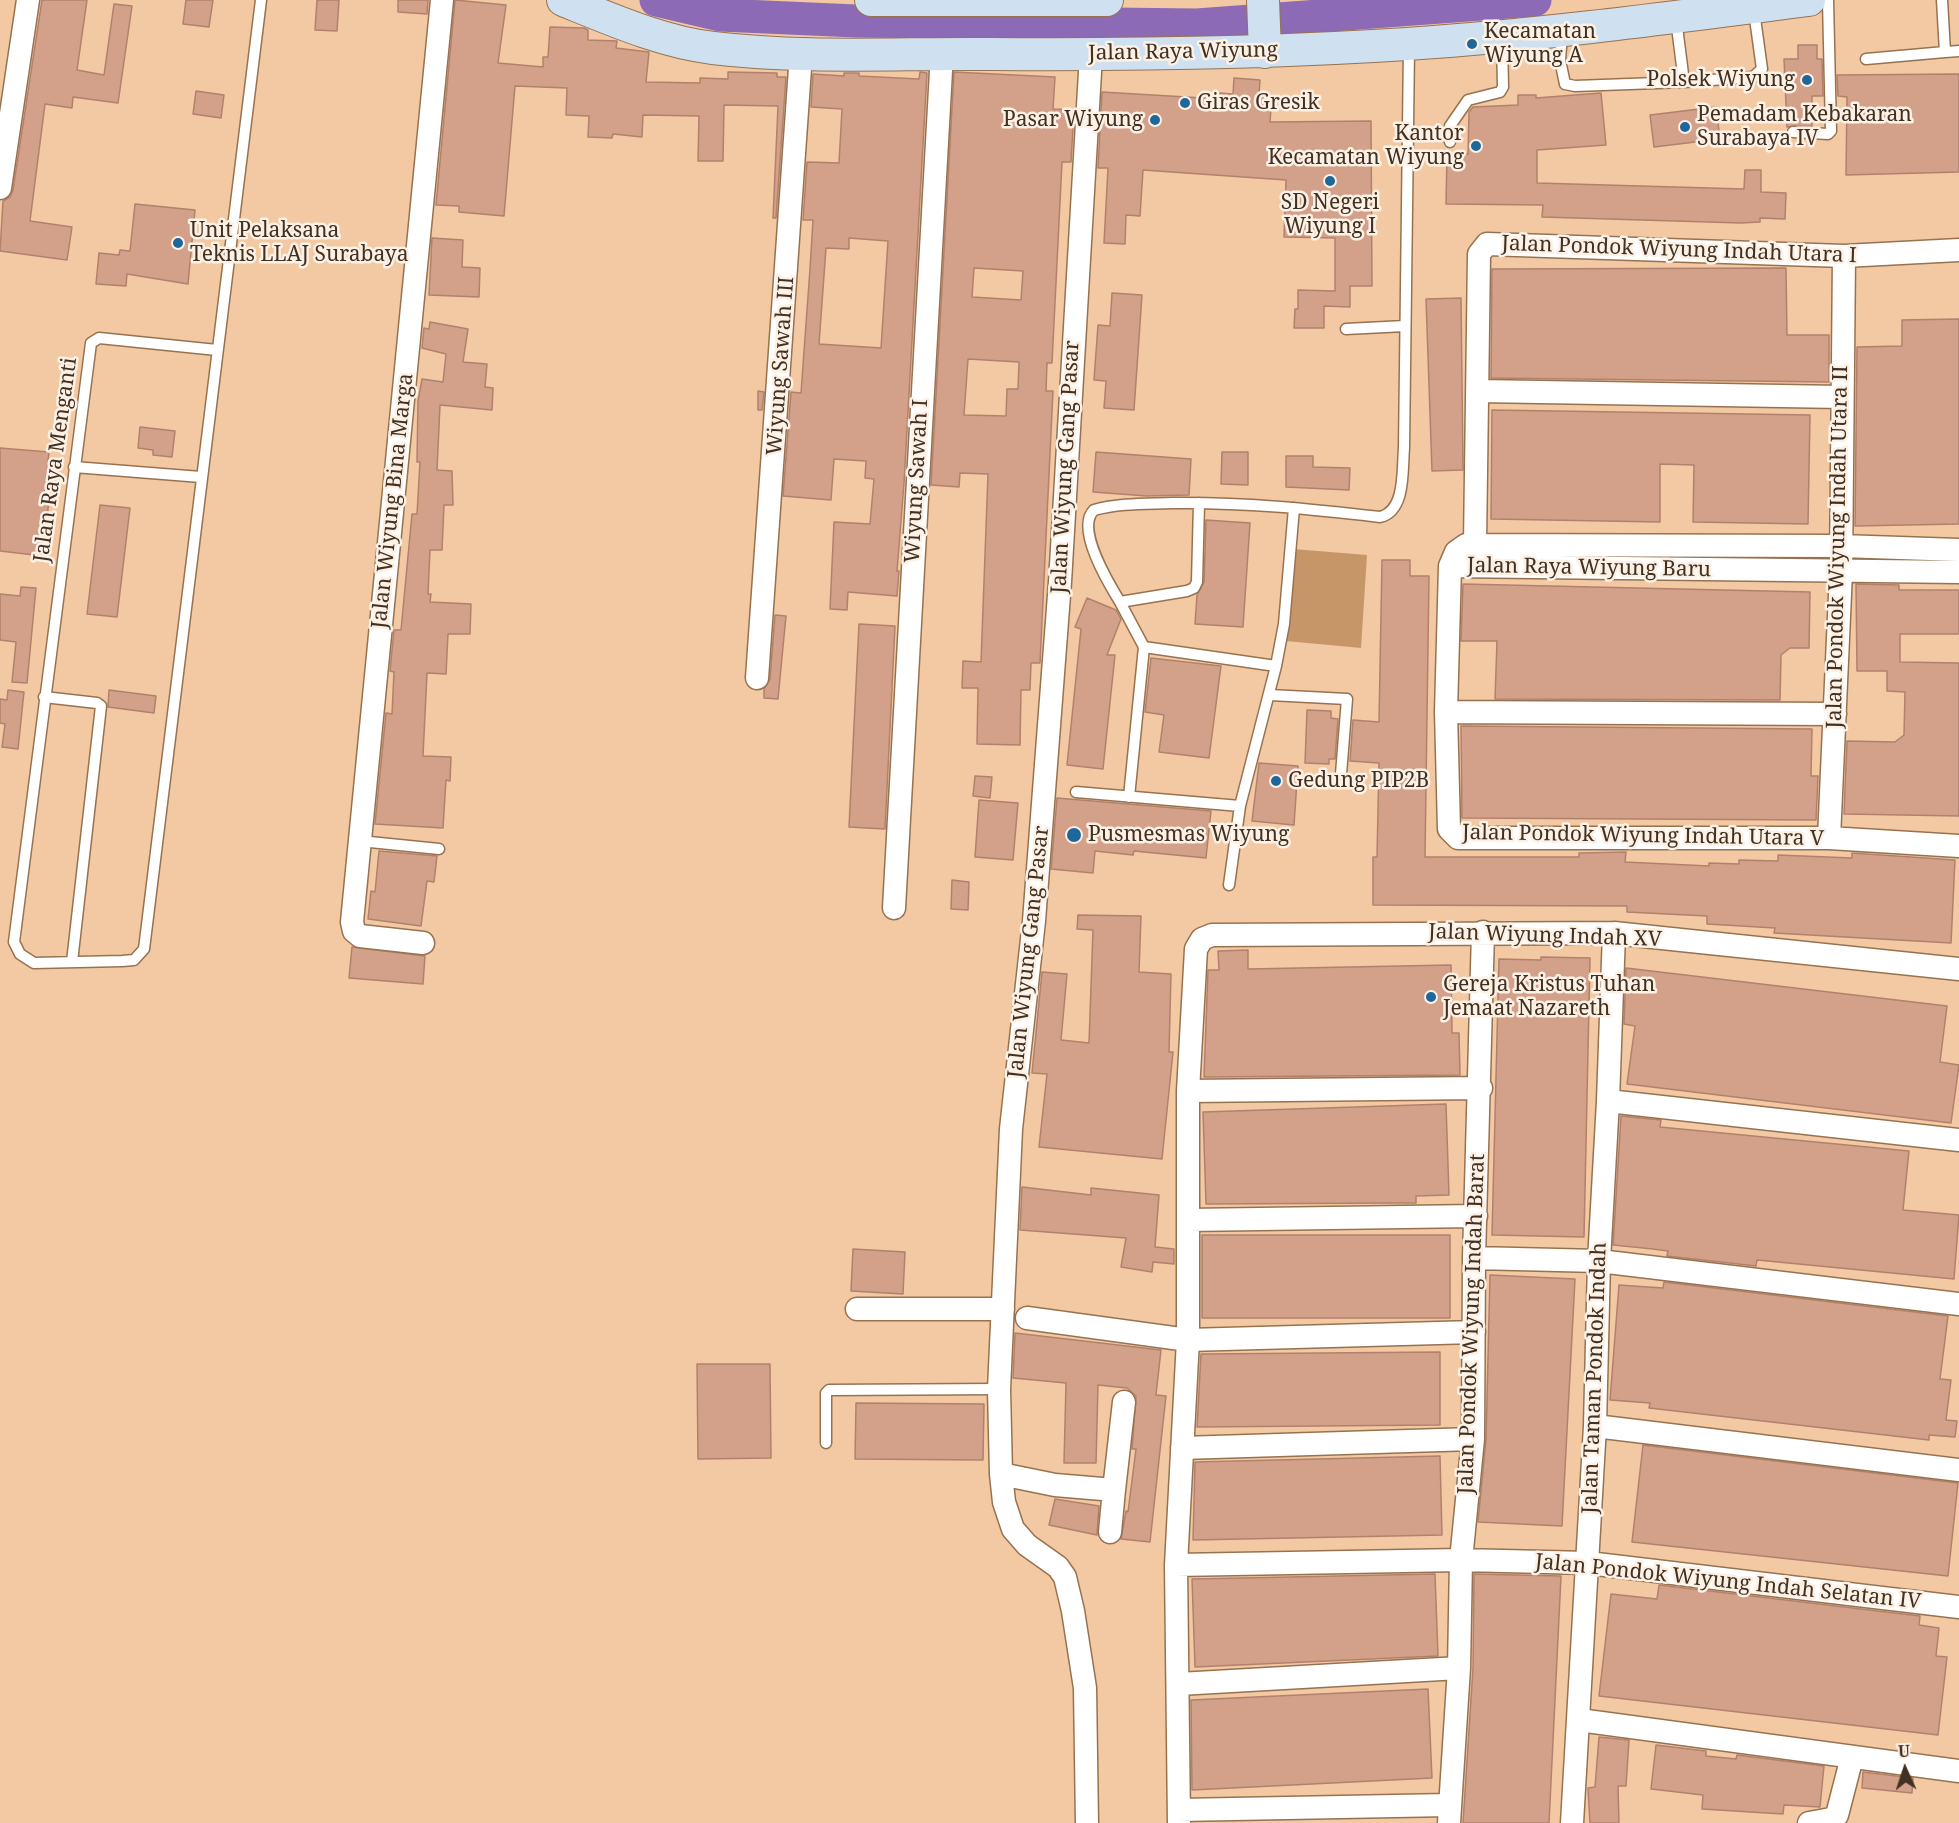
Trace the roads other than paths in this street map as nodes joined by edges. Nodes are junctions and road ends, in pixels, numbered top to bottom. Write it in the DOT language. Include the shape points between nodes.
graph roads {
  1 [pos="28,0"];
  2 [pos="261,0"];
  3 [pos="442,0"];
  4 [pos="563,0"];
  5 [pos="871,0"];
  6 [pos="893,0"];
  7 [pos="1107,0"];
  8 [pos="1809,0"];
  9 [pos="1828,0"];
  10 [pos="1942,0"];
  11 [pos="1021,1"];
  12 [pos="1753,7"];
  13 [pos="1675,8"];
  14 [pos="1264,27"];
  15 [pos="1562,31"];
  16 [pos="1502,35"];
  17 [pos="1409,44"];
  18 [pos="1959,51"];
  19 [pos="1945,52"];
  20 [pos="942,53"];
  21 [pos="801,54"];
  22 [pos="1091,55"];
  23 [pos="1866,59"];
  24 [pos="1683,82"];
  25 [pos="1793,132"];
  26 [pos="1450,142"];
  27 [pos="0,188"];
  28 [pos="1959,250"];
  29 [pos="1844,256"];
  30 [pos="1405,326"];
  31 [pos="1346,329"];
  32 [pos="217,350"];
  33 [pos="1479,391"];
  34 [pos="1842,397"];
  35 [pos="74,467"];
  36 [pos="201,477"];
  37 [pos="1199,503"];
  38 [pos="1294,508"];
  39 [pos="1062,522"];
  40 [pos="1087,525"];
  41 [pos="1475,544"];
  42 [pos="1841,546"];
  43 [pos="1959,550"];
  44 [pos="1450,566"];
  45 [pos="1841,572"];
  46 [pos="1959,572"];
  47 [pos="1120,602"];
  48 [pos="1144,647"];
  49 [pos="1275,666"];
  50 [pos="757,678"];
  51 [pos="1270,695"];
  52 [pos="44,697"];
  53 [pos="1446,712"];
  54 [pos="1835,714"];
  55 [pos="1341,774"];
  56 [pos="1076,792"];
  57 [pos="1129,797"];
  58 [pos="1240,806"];
  59 [pos="1828,838"];
  60 [pos="360,841"];
  61 [pos="1959,846"];
  62 [pos="439,849"];
  63 [pos="1229,885"];
  64 [pos="894,908"];
  65 [pos="1483,932"];
  66 [pos="1614,933"];
  67 [pos="423,943"];
  68 [pos="72,962"];
  69 [pos="1959,969"];
  70 [pos="1480,1088"];
  71 [pos="1188,1091"];
  72 [pos="1608,1101"];
  73 [pos="1959,1140"];
  74 [pos="1476,1216"];
  75 [pos="1188,1220"];
  76 [pos="1474,1258"];
  77 [pos="1599,1261"];
  78 [pos="1959,1304"];
  79 [pos="857,1309"];
  80 [pos="1003,1309"];
  81 [pos="1027,1318"];
  82 [pos="1474,1332"];
  83 [pos="1188,1340"];
  84 [pos="999,1389"];
  85 [pos="1124,1402"];
  86 [pos="1595,1426"];
  87 [pos="1473,1439"];
  88 [pos="826,1443"];
  89 [pos="1182,1448"];
  90 [pos="1959,1470"];
  91 [pos="1001,1474"];
  92 [pos="1114,1490"];
  93 [pos="1110,1532"];
  94 [pos="1461,1560"];
  95 [pos="1588,1563"];
  96 [pos="1176,1565"];
  97 [pos="1959,1607"];
  98 [pos="1459,1668"];
  99 [pos="1179,1684"];
  100 [pos="1579,1720"];
  101 [pos="1852,1757"];
  102 [pos="1959,1771"];
  103 [pos="1449,1814"];
  104 [pos="1179,1816"];
  105 [pos="1087,1823"];
  106 [pos="1572,1823"];
  107 [pos="1809,1823"];
  1 -- 27 [label="street"];
  2 -- 32 [label="lane"];
  3 -- 60 [label="street, Jalan Wiyung Bina Marga"];
  4 -- 21 [label="main road, Jalan Raya Wiyung" via="676,41 712,48"];
  5 -- 6 [label="main road"];
  6 -- 11 [label="main road"];
  7 -- 11 [label="main road"];
  8 -- 12 [label="main road, Jalan Raya Wiyung"];
  9 -- 25 [label="lane" via="1832,130 1828,134"];
  10 -- 19 [label="lane"];
  12 -- 13 [label="main road, Jalan Raya Wiyung"];
  12 -- 24 [label="lane" via="1762,69 1759,74"];
  13 -- 15 [label="main road, Jalan Raya Wiyung"];
  13 -- 24 [label="lane"];
  14 -- 17 [label="main road, Jalan Raya Wiyung"];
  14 -- 22 [label="main road, Jalan Raya Wiyung"];
  15 -- 16 [label="main road, Jalan Raya Wiyung"];
  15 -- 24 [label="lane" via="1560,60 1565,84"];
  16 -- 17 [label="main road, Jalan Raya Wiyung"];
  16 -- 26 [label="lane" via="1503,87 1500,92 1468,100 1450,126"];
  17 -- 30 [label="lane"];
  18 -- 19 [label="lane"];
  19 -- 23 [label="lane"];
  20 -- 21 [label="main road, Jalan Raya Wiyung"];
  20 -- 22 [label="main road, Jalan Raya Wiyung"];
  20 -- 64 [label="street, Wiyung Sawah I"];
  21 -- 50 [label="street, Wiyung Sawah III"];
  22 -- 39 [label="street, Jalan Wiyung Gang Pasar"];
  28 -- 29 [label="street, Jalan Pondok Wiyung Indah Utara I"];
  29 -- 33 [label="street, Jalan Pondok Wiyung Indah Utara I" via="1487,244 1479,254"];
  29 -- 34 [label="street, Jalan Pondok Wiyung Indah Utara II"];
  30 -- 31 [label="lane"];
  30 -- 38 [label="lane" via="1404,448 1398,503 1392,512 1380,517"];
  32 -- 35 [label="lane, Jalan Raya Menganti" via="93,340"];
  32 -- 36 [label="lane"];
  33 -- 34 [label="street"];
  33 -- 41 [label="street, Jalan Pondok Wiyung Indah Utara I"];
  34 -- 42 [label="street, Jalan Pondok Wiyung Indah Utara II"];
  35 -- 36 [label="lane"];
  35 -- 52 [label="lane, Jalan Raya Menganti"];
  36 -- 68 [label="lane, Jalan Raya Menganti" via="144,949 134,960"];
  37 -- 38 [label="lane"];
  37 -- 40 [label="lane" via="1112,505 1094,510"];
  37 -- 47 [label="lane" via="1194,588"];
  38 -- 49 [label="lane" via="1286,612"];
  39 -- 40 [label="lane"];
  39 -- 80 [label="street, Jalan Wiyung Gang Pasar" via="1035,910 1011,1129"];
  40 -- 47 [label="lane" via="1103,574"];
  41 -- 42 [label="street, Jalan Raya Wiyung Baru"];
  41 -- 44 [label="street, Jalan Raya Wiyung Baru" via="1461,549"];
  42 -- 43 [label="street, Jalan Raya Wiyung Baru"];
  42 -- 45 [label="street, Jalan Pondok Wiyung Indah Utara II"];
  44 -- 45 [label="street, Jalan Raya Wiyung Baru"];
  44 -- 53 [label="street, Jalan Pondok Wiyung Indah Utara V"];
  45 -- 46 [label="street, Jalan Raya Wiyung Baru"];
  45 -- 54 [label="street, Jalan Pondok Wiyung Indah Utara II"];
  47 -- 48 [label="lane"];
  48 -- 49 [label="lane"];
  48 -- 57 [label="lane"];
  49 -- 51 [label="lane"];
  51 -- 55 [label="lane" via="1347,699"];
  51 -- 58 [label="lane"];
  52 -- 68 [label="lane, Jalan Raya Menganti" via="14,942 20,954 34,963"];
  52 -- 68 [label="lane" via="101,706"];
  53 -- 54 [label="street"];
  53 -- 59 [label="street, Jalan Pondok Wiyung Indah Utara V" via="1449,829 1455,837"];
  54 -- 59 [label="street, Jalan Pondok Wiyung Indah Utara II"];
  56 -- 57 [label="lane"];
  57 -- 58 [label="lane"];
  58 -- 63 [label="lane"];
  59 -- 61 [label="street, Jalan Pondok Wiyung Indah Utara V"];
  60 -- 62 [label="lane"];
  60 -- 67 [label="street, Jalan Wiyung Bina Marga" via="354,931 360,936"];
  65 -- 66 [label="street, Jalan Wiyung Indah XV"];
  65 -- 70 [label="street, Jalan Pondok Wiyung Indah Barat"];
  65 -- 71 [label="street, Jalan Wiyung Indah XV" via="1212,934 1202,939 1196,949"];
  66 -- 69 [label="street, Jalan Wiyung Indah XV"];
  66 -- 72 [label="street, Jalan Taman Pondok Indah"];
  70 -- 71 [label="street"];
  70 -- 74 [label="street, Jalan Pondok Wiyung Indah Barat"];
  71 -- 75 [label="street"];
  72 -- 73 [label="street"];
  72 -- 77 [label="street, Jalan Taman Pondok Indah"];
  74 -- 75 [label="street"];
  74 -- 76 [label="street, Jalan Pondok Wiyung Indah Barat"];
  75 -- 83 [label="street"];
  76 -- 77 [label="street"];
  76 -- 82 [label="street, Jalan Pondok Wiyung Indah Barat"];
  77 -- 78 [label="street"];
  77 -- 86 [label="street, Jalan Taman Pondok Indah"];
  79 -- 80 [label="street"];
  80 -- 84 [label="street, Jalan Wiyung Gang Pasar"];
  81 -- 83 [label="street"];
  82 -- 83 [label="street"];
  82 -- 87 [label="street, Jalan Pondok Wiyung Indah Barat"];
  83 -- 89 [label="street"];
  84 -- 88 [label="lane" via="829,1390"];
  84 -- 91 [label="street, Jalan Wiyung Gang Pasar"];
  85 -- 92 [label="street"];
  86 -- 90 [label="street"];
  86 -- 95 [label="street, Jalan Taman Pondok Indah"];
  87 -- 89 [label="street"];
  87 -- 94 [label="street, Jalan Pondok Wiyung Indah Barat"];
  89 -- 96 [label="street"];
  91 -- 92 [label="street" via="1055,1485"];
  91 -- 105 [label="street, Jalan Wiyung Gang Pasar" via="1004,1502 1013,1529 1027,1545 1058,1567 1071,1600 1085,1688"];
  92 -- 93 [label="street"];
  94 -- 95 [label="street, Jalan Pondok Wiyung Indah Selatan IV"];
  94 -- 96 [label="street, Jalan Pondok Wiyung Indah Selatan IV"];
  94 -- 98 [label="street, Jalan Pondok Wiyung Indah Barat"];
  95 -- 97 [label="street, Jalan Pondok Wiyung Indah Selatan IV"];
  95 -- 100 [label="street, Jalan Taman Pondok Indah"];
  96 -- 99 [label="street"];
  98 -- 99 [label="street"];
  98 -- 103 [label="street, Jalan Pondok Wiyung Indah Barat"];
  99 -- 104 [label="street"];
  100 -- 101 [label="street"];
  100 -- 106 [label="street, Jalan Taman Pondok Indah"];
  101 -- 102 [label="street"];
  101 -- 107 [label="street" via="1837,1815 1831,1820"];
  103 -- 104 [label="street"];
}
